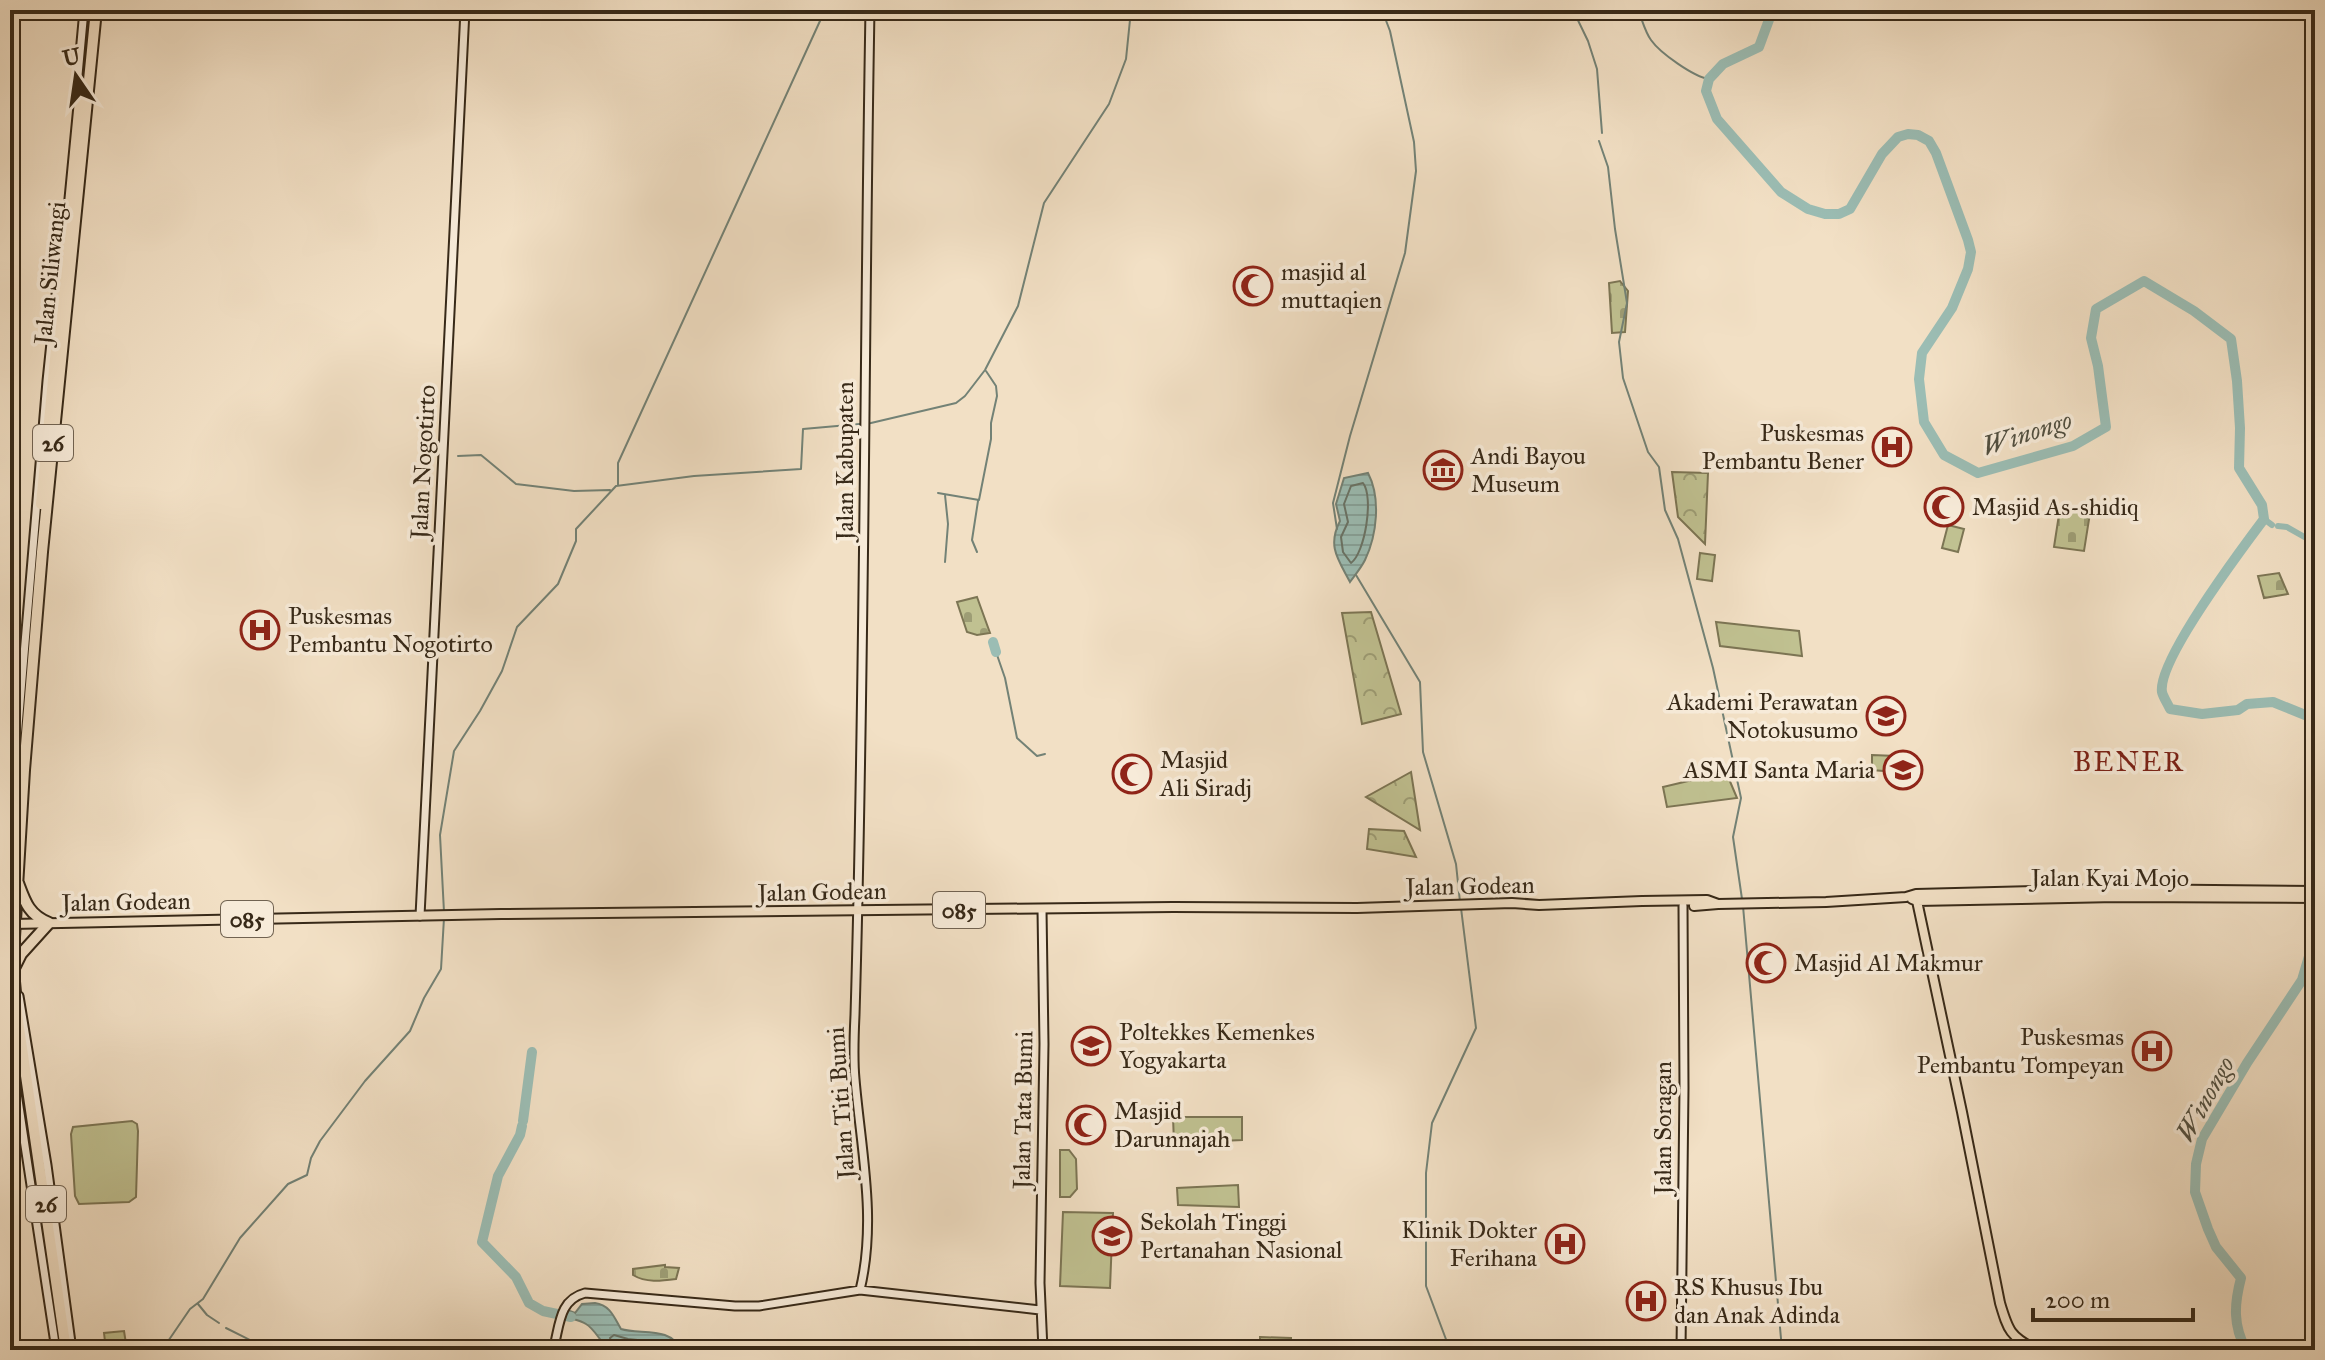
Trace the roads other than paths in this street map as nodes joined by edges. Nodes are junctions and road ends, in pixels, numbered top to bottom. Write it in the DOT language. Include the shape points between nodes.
graph roads {
  1 [pos="465,10"];
  2 [pos="870,10"];
  3 [pos="94,12"];
  4 [pos="46,478"];
  5 [pos="10,820"];
  6 [pos="14,853"];
  7 [pos="16,877"];
  8 [pos="2315,891"];
  9 [pos="2299,895"];
  10 [pos="1912,897"];
  11 [pos="1890,898"];
  12 [pos="2315,898"];
  13 [pos="1938,900"];
  14 [pos="1634,903"];
  15 [pos="1718,904"];
  16 [pos="1683,906"];
  17 [pos="1042,910"];
  18 [pos="856,912"];
  19 [pos="420,916"];
  20 [pos="49,923"];
  21 [pos="1921,923"];
  22 [pos="12,924"];
  23 [pos="13,971"];
  24 [pos="14,987"];
  25 [pos="10,1009"];
  26 [pos="10,1047"];
  27 [pos="21,1059"];
  28 [pos="36,1200"];
  29 [pos="59,1273"];
  30 [pos="860,1290"];
  31 [pos="1040,1310"];
  32 [pos="64,1350"];
  33 [pos="553,1350"];
  34 [pos="1043,1350"];
  35 [pos="1681,1350"];
  36 [pos="2037,1350"];
  1 -- 19 [label="street, Jalan Nogotirto"];
  2 -- 18 [label="street, Jalan Kabupaten"];
  3 -- 4 [label="highway, Jalan Siliwangi / 26"];
  3 -- 4 [label="highway, Jalan Siliwangi / 26" via="53,332"];
  4 -- 5 [label="street"];
  4 -- 6 [label="highway, Jalan Siliwangi / 26"];
  4 -- 6 [label="street" via="26,800 22,841"];
  6 -- 7 [label="highway, Jalan Siliwangi / 26"];
  7 -- 20 [label="highway" via="27,907"];
  7 -- 22 [label="highway, Jalan Siliwangi / 26"];
  8 -- 9 [label="main road, Jalan Kyai Mojo"];
  9 -- 10 [label="main road, Jalan Kyai Mojo" via="2113,889"];
  9 -- 12 [label="main road, Jalan Kyai Mojo"];
  9 -- 13 [label="main road, Jalan Kyai Mojo"];
  10 -- 11 [label="main road, Jalan Kyai Mojo"];
  10 -- 13 [label="main road, Jalan Kyai Mojo"];
  10 -- 21 [label="main road"];
  11 -- 15 [label="main road, Jalan Kyai Mojo / 085"];
  11 -- 21 [label="main road" via="1906,902"];
  13 -- 21 [label="main road" via="1927,905"];
  14 -- 15 [label="main road, Jalan Godean / 085"];
  14 -- 16 [label="main road, Jalan Godean"];
  14 -- 17 [label="main road, Jalan Godean / 085"];
  15 -- 16 [label="main road, Jalan Godean"];
  16 -- 35 [label="street, Jalan Soragan"];
  17 -- 18 [label="main road, Jalan Godean / 085"];
  17 -- 31 [label="street, Jalan Tata Bumi"];
  18 -- 19 [label="main road, Jalan Godean / 085"];
  18 -- 30 [label="street, Jalan Titi Bumi" via="854,1075 868,1217"];
  19 -- 20 [label="main road, Jalan Godean / 085"];
  20 -- 22 [label="main road, Jalan Godean / 085"];
  20 -- 23 [label="highway"];
  21 -- 36 [label="main road" via="2000,1303 2009,1330"];
  22 -- 23 [label="highway, Jalan Siliwangi / 26"];
  23 -- 24 [label="highway, Jalan Siliwangi / 26"];
  24 -- 27 [label="highway, Jalan Siliwangi / 26"];
  24 -- 29 [label="street" via="28,1042"];
  25 -- 27 [label="highway, Jalan Siliwangi / 26"];
  26 -- 28 [label="street"];
  27 -- 28 [label="highway, Jalan Siliwangi / 26"];
  27 -- 29 [label="highway, Jalan Siliwangi / 26"];
  28 -- 32 [label="highway, Jalan Siliwangi / 26"];
  29 -- 32 [label="highway, Jalan Siliwangi / 26"];
  30 -- 31 [label="street"];
  30 -- 33 [label="street" via="759,1306 585,1293 572,1298 563,1313"];
  31 -- 34 [label="street, Jalan Tata Bumi"];
}
